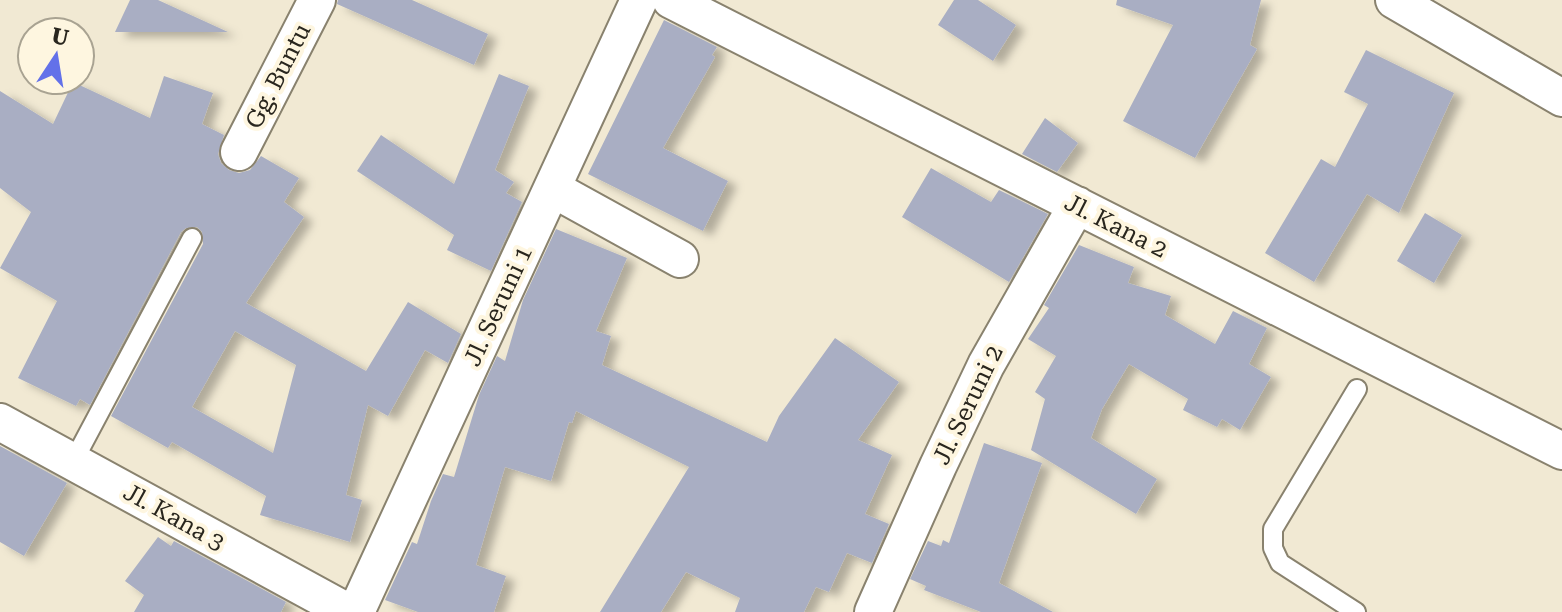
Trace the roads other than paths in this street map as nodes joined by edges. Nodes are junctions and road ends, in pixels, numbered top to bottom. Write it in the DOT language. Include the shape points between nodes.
graph roads {
  1 [pos="317,0"];
  2 [pos="639,0"];
  3 [pos="671,0"];
  4 [pos="1394,0"];
  5 [pos="1562,98"];
  6 [pos="239,152"];
  7 [pos="553,189"];
  8 [pos="1077,205"];
  9 [pos="192,238"];
  10 [pos="680,259"];
  11 [pos="1357,389"];
  12 [pos="0,422"];
  13 [pos="1562,451"];
  14 [pos="73,462"];
  15 [pos="348,612"];
  16 [pos="356,612"];
  17 [pos="873,612"];
  18 [pos="1356,612"];
  1 -- 6 [label="street, Gg. Buntu"];
  2 -- 7 [label="street, Jl. Seruni 1"];
  3 -- 8 [label="street, Jl. Kana 2"];
  4 -- 5 [label="street"];
  7 -- 10 [label="street"];
  7 -- 16 [label="street, Jl. Seruni 1"];
  8 -- 13 [label="street, Jl. Kana 2"];
  8 -- 17 [label="street, Jl. Seruni 2" via="986,365"];
  9 -- 14 [label="lane"];
  11 -- 18 [label="lane" via="1273,529 1280,563"];
  12 -- 14 [label="street, Jl. Kana 3"];
  14 -- 15 [label="street, Jl. Kana 3"];
}
